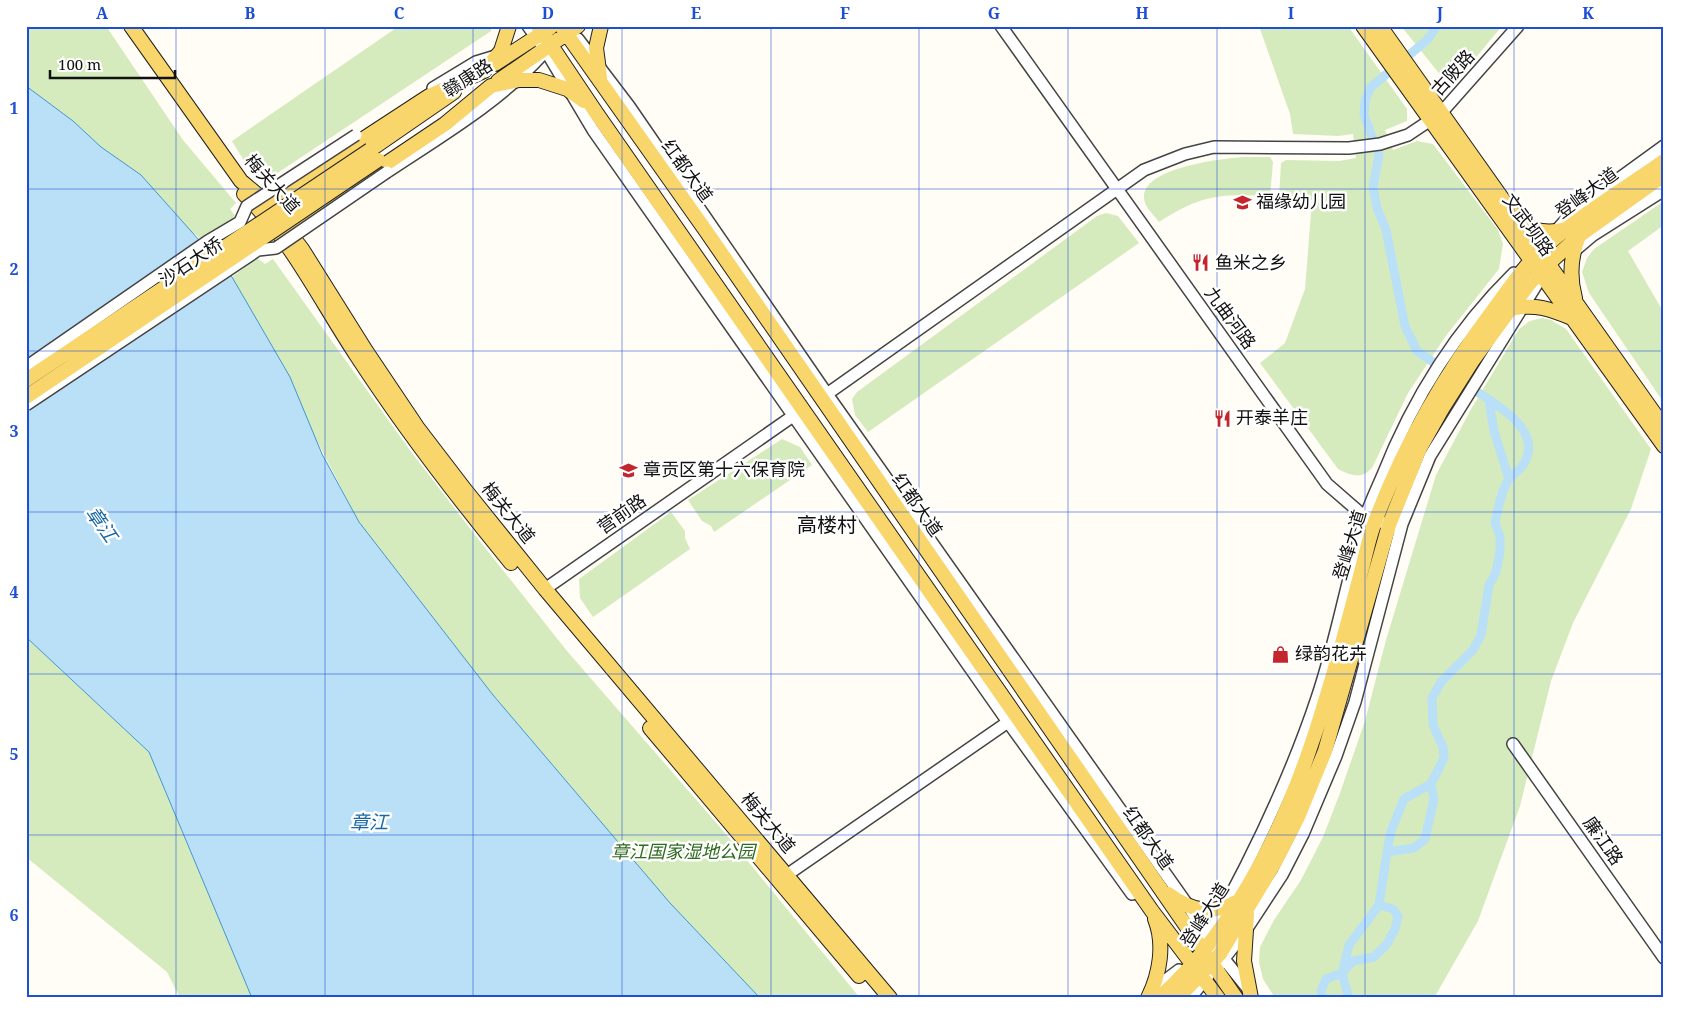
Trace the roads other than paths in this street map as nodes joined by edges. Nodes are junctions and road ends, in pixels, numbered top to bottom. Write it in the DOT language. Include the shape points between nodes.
graph roads {
  1 [pos="121,26"];
  2 [pos="131,26"];
  3 [pos="509,26"];
  4 [pos="601,26"];
  5 [pos="1001,26"];
  6 [pos="1363,26"];
  7 [pos="1518,26"];
  8 [pos="569,29"];
  9 [pos="539,31"];
  10 [pos="1380,35"];
  11 [pos="548,48"];
  12 [pos="499,54"];
  13 [pos="596,63"];
  14 [pos="484,71"];
  15 [pos="519,80"];
  16 [pos="491,86"];
  17 [pos="571,91"];
  18 [pos="611,98"];
  19 [pos="597,114"];
  20 [pos="1436,117"];
  21 [pos="1664,146"];
  22 [pos="374,155"];
  23 [pos="1664,162"];
  24 [pos="1664,175"];
  25 [pos="241,181"];
  26 [pos="293,184"];
  27 [pos="1116,189"];
  28 [pos="1664,190"];
  29 [pos="262,205"];
  30 [pos="308,215"];
  31 [pos="1514,217"];
  32 [pos="1577,229"];
  33 [pos="1556,232"];
  34 [pos="283,233"];
  35 [pos="1511,234"];
  36 [pos="302,250"];
  37 [pos="1573,252"];
  38 [pos="1540,263"];
  39 [pos="1516,272"];
  40 [pos="1506,292"];
  41 [pos="1517,308"];
  42 [pos="1575,313"];
  43 [pos="1462,352"];
  44 [pos="26,367"];
  45 [pos="26,380"];
  46 [pos="827,394"];
  47 [pos="26,396"];
  48 [pos="26,405"];
  49 [pos="1435,407"];
  50 [pos="793,416"];
  51 [pos="1664,427"];
  52 [pos="1664,446"];
  53 [pos="1370,519"];
  54 [pos="1395,526"];
  55 [pos="544,589"];
  56 [pos="1008,722"];
  57 [pos="1513,744"];
  58 [pos="783,878"];
  59 [pos="1160,888"];
  60 [pos="1236,906"];
  61 [pos="1189,907"];
  62 [pos="1152,911"];
  63 [pos="1159,928"];
  64 [pos="1244,933"];
  65 [pos="1206,945"];
  66 [pos="1664,958"];
  67 [pos="1218,961"];
  68 [pos="1195,972"];
  69 [pos="1251,995"];
  70 [pos="1150,996"];
  71 [pos="878,998"];
  72 [pos="890,998"];
  73 [pos="1178,998"];
  74 [pos="1190,998"];
  75 [pos="1209,998"];
  76 [pos="1218,998"];
  77 [pos="1236,998"];
  1 -- 29 [label="main road, 梅关大道" via="164,90 243,194"];
  2 -- 25 [label="main road, 梅关大道"];
  3 -- 12 [label="main road"];
  4 -- 13 [label="main road"];
  5 -- 27 [label="street, 九曲河路"];
  6 -- 10 [label="main road, 文武坝路"];
  7 -- 20 [label="street, 古陂路"];
  8 -- 11 [label="main road, 赣康路"];
  8 -- 13 [label="street"];
  8 -- 18 [label="main road, 红都大道"];
  9 -- 11 [label="main road"];
  9 -- 12 [label="street"];
  9 -- 14 [label="main road, 赣康路"];
  10 -- 20 [label="main road, 文武坝路"];
  11 -- 15 [label="street"];
  11 -- 16 [label="main road, 赣康路"];
  11 -- 17 [label="street"];
  11 -- 19 [label="main road"];
  12 -- 14 [label="main road"];
  12 -- 44 [label="street, bridge" via="476,62 247,206 240,222"];
  13 -- 18 [label="main road"];
  13 -- 46 [label="street"];
  14 -- 22 [label="main road, 赣康路"];
  14 -- 26 [label="main road" via="429,96"];
  15 -- 16 [label="main road"];
  15 -- 17 [label="main road" via="549,82"];
  15 -- 48 [label="street, bridge" via="499,97 276,248 258,250"];
  16 -- 22 [label="main road, 赣康路"];
  16 -- 30 [label="main road" via="446,124"];
  17 -- 19 [label="main road"];
  17 -- 50 [label="street" via="593,130"];
  18 -- 59 [label="main road, 红都大道"];
  19 -- 62 [label="main road"];
  20 -- 27 [label="street, 古陂路" via="1408,135 1372,145 1321,149 1214,147 1160,163"];
  20 -- 31 [label="main road, 文武坝路"];
  20 -- 35 [label="main road, 文武坝路"];
  21 -- 33 [label="street" via="1573,212"];
  22 -- 45 [label="main road, 沙石大桥, bridge"];
  22 -- 47 [label="main road, 沙石大桥, bridge"];
  23 -- 32 [label="main road, 登峰大道"];
  24 -- 32 [label="main road, 登峰大道"];
  25 -- 26 [label="main road" via="267,189"];
  25 -- 29 [label="main road, 梅关大道"];
  26 -- 29 [label="main road"];
  27 -- 46 [label="street, 古陂路"];
  27 -- 53 [label="street, 九曲河路" via="1327,484"];
  28 -- 37 [label="street" via="1593,235"];
  29 -- 34 [label="main road, 梅关大道"];
  30 -- 34 [label="main road"];
  30 -- 36 [label="main road" via="299,231"];
  31 -- 33 [label="main road" via="1532,229"];
  31 -- 38 [label="main road, 文武坝路"];
  32 -- 33 [label="main road"];
  32 -- 37 [label="main road"];
  32 -- 38 [label="main road, 登峰大道"];
  33 -- 38 [label="street"];
  34 -- 36 [label="main road, 梅关大道"];
  34 -- 58 [label="main road, 梅关大道" via="357,356 458,498"];
  35 -- 38 [label="main road, 文武坝路"];
  35 -- 39 [label="main road" via="1516,250"];
  36 -- 55 [label="main road, 梅关大道" via="417,427"];
  37 -- 38 [label="street"];
  37 -- 42 [label="main road" via="1571,278"];
  38 -- 39 [label="street"];
  38 -- 40 [label="main road, 登峰大道"];
  38 -- 41 [label="main road, 登峰大道"];
  38 -- 42 [label="main road, 文武坝路"];
  39 -- 40 [label="main road"];
  39 -- 43 [label="street" via="1496,291"];
  40 -- 43 [label="main road, 登峰大道"];
  41 -- 42 [label="main road" via="1542,307"];
  41 -- 43 [label="main road, 登峰大道"];
  41 -- 49 [label="street" via="1487,362"];
  42 -- 51 [label="main road, 文武坝路"];
  42 -- 52 [label="main road, 文武坝路"];
  43 -- 49 [label="main road, 登峰大道"];
  43 -- 49 [label="street"];
  46 -- 61 [label="street"];
  49 -- 53 [label="main road, 登峰大道" via="1408,444"];
  49 -- 54 [label="main road, 登峰大道"];
  50 -- 55 [label="street, 营前路"];
  50 -- 56 [label="street"];
  53 -- 54 [label="street, 九曲河路"];
  53 -- 60 [label="main road, 登峰大道" via="1326,699 1310,747 1286,813"];
  54 -- 60 [label="main road, 登峰大道" via="1325,750 1274,864"];
  54 -- 64 [label="street" via="1354,702 1336,756 1282,875"];
  55 -- 58 [label="main road, 梅关大道"];
  56 -- 58 [label="street"];
  56 -- 63 [label="street"];
  57 -- 66 [label="street, 廉江路"];
  58 -- 71 [label="main road, 梅关大道"];
  58 -- 72 [label="main road, 梅关大道"];
  59 -- 61 [label="main road"];
  59 -- 65 [label="main road, 红都大道"];
  60 -- 61 [label="main road" via="1203,911"];
  60 -- 64 [label="main road"];
  60 -- 65 [label="main road, 登峰大道"];
  60 -- 67 [label="main road, 登峰大道"];
  61 -- 65 [label="street"];
  62 -- 63 [label="main road"];
  62 -- 68 [label="main road"];
  63 -- 68 [label="street"];
  63 -- 70 [label="main road" via="1159,962"];
  64 -- 67 [label="street"];
  64 -- 69 [label="main road" via="1244,961"];
  65 -- 67 [label="main road, 红都大道"];
  65 -- 68 [label="main road, 登峰大道"];
  67 -- 68 [label="main road, 登峰大道"];
  67 -- 69 [label="street"];
  67 -- 77 [label="main road, 红都大道"];
  68 -- 70 [label="main road, 登峰大道"];
  68 -- 73 [label="main road, 登峰大道"];
  68 -- 74 [label="street"];
  68 -- 75 [label="street"];
  68 -- 76 [label="main road"];
}
